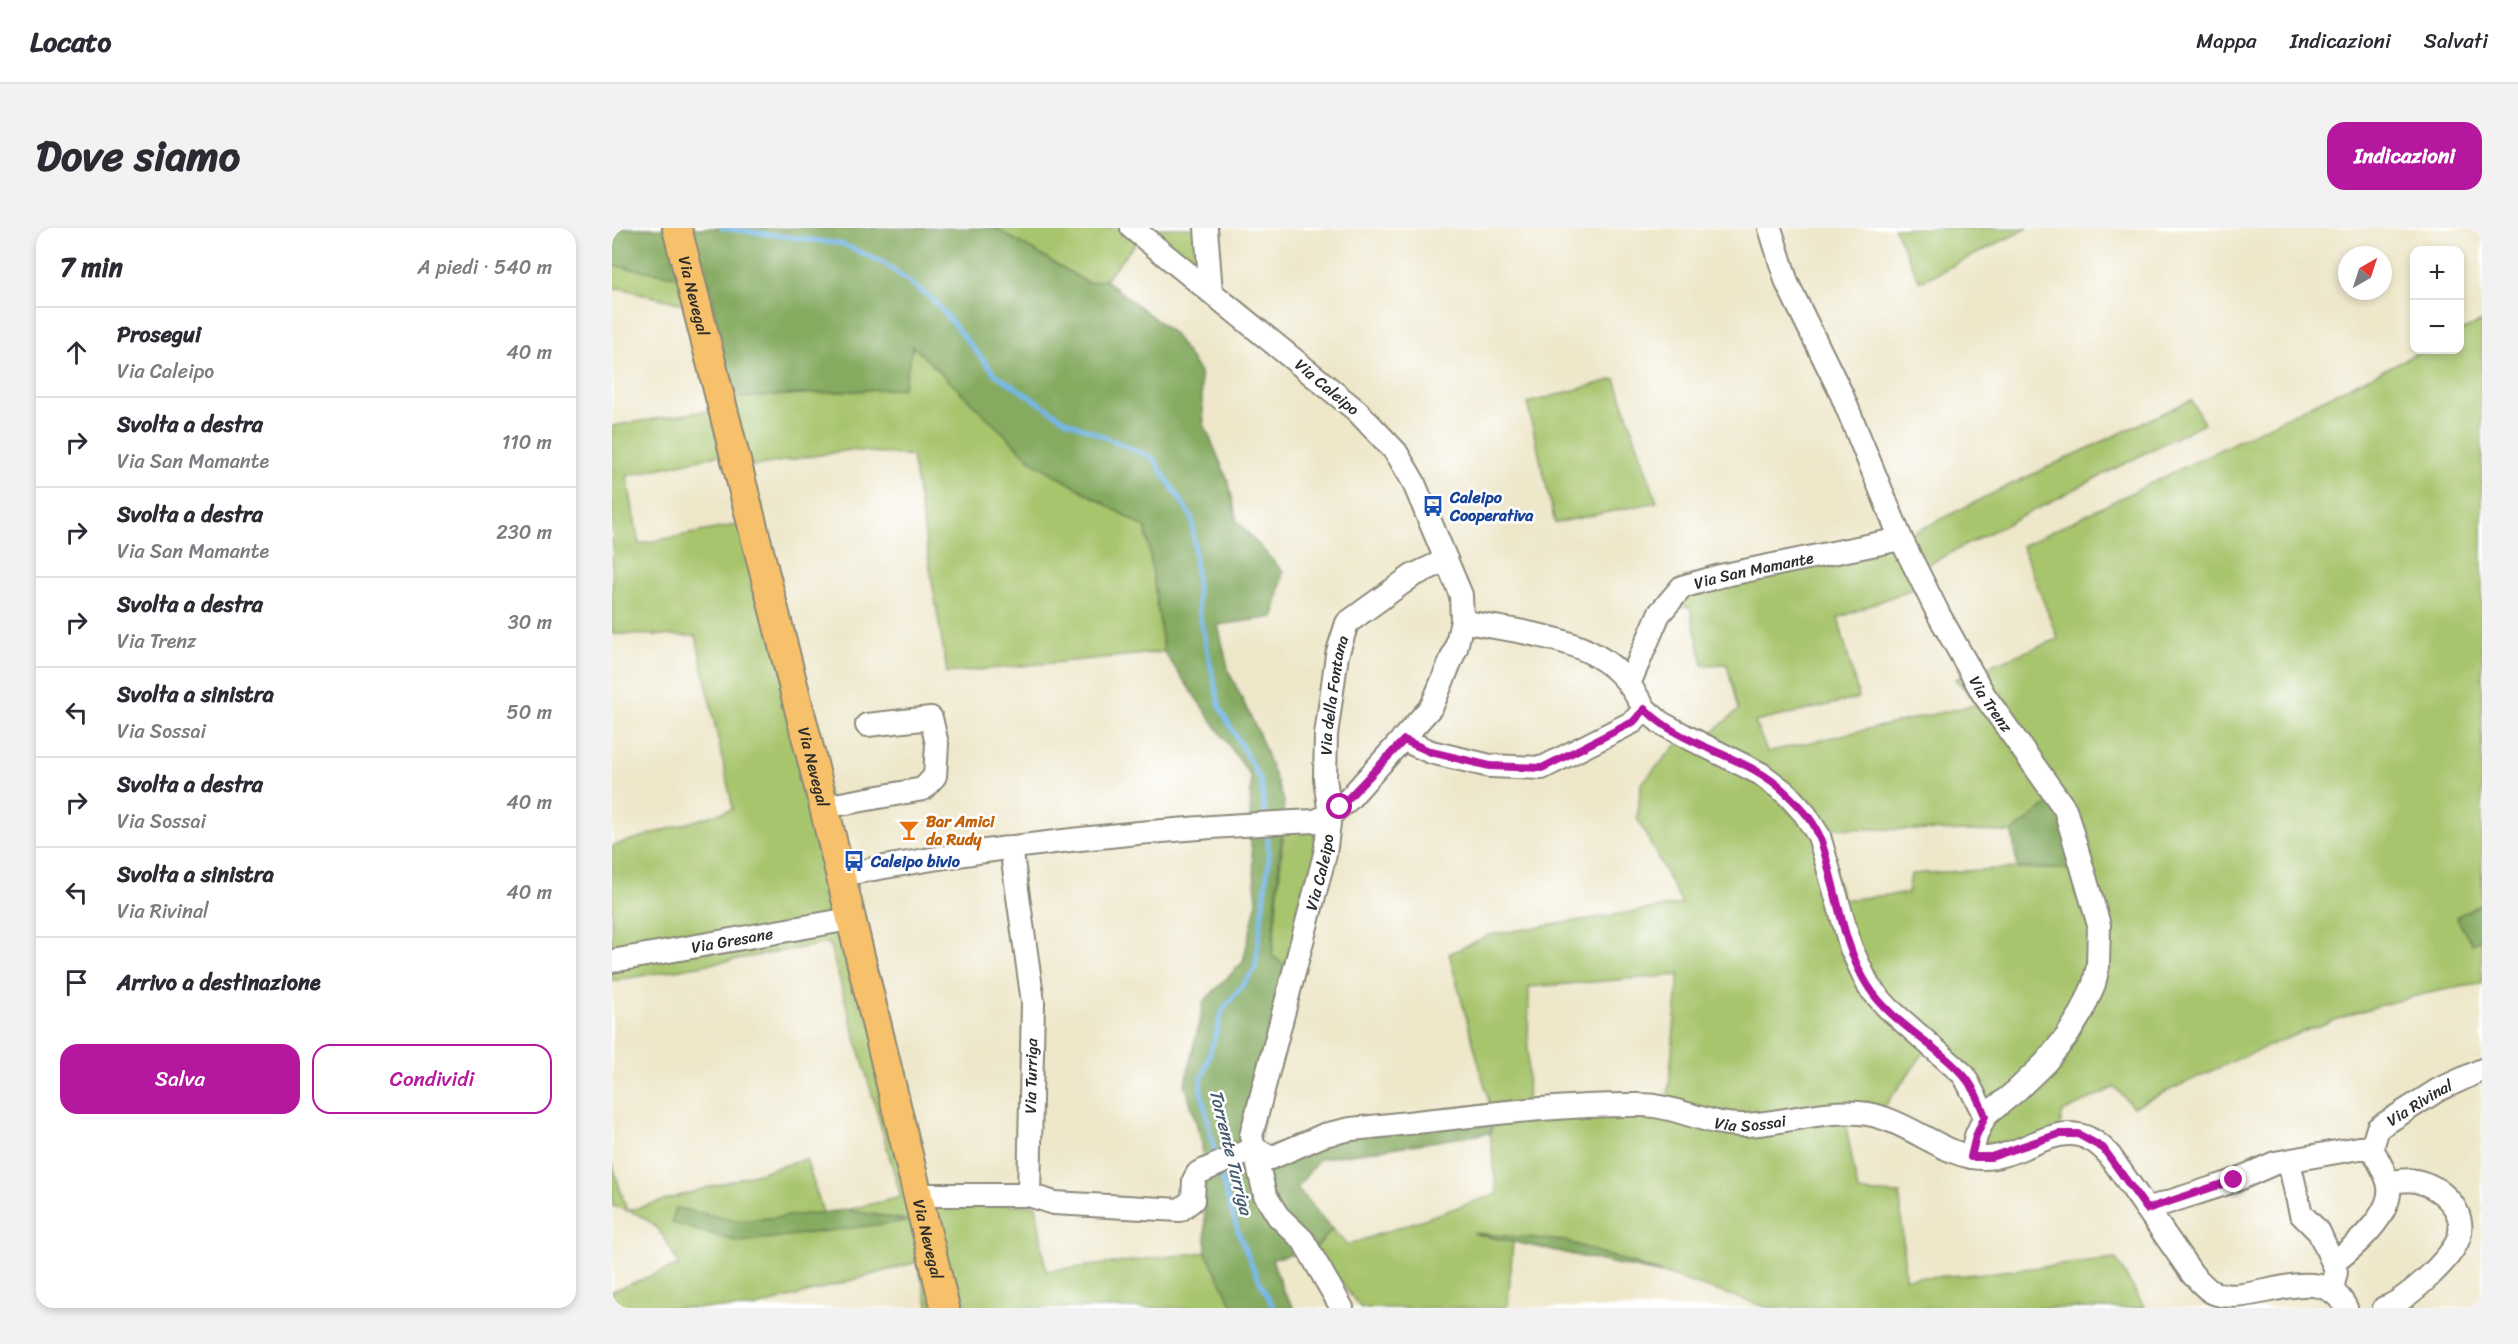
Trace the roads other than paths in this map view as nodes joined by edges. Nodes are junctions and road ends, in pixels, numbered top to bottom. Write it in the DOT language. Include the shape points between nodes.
graph roads {
  1 [pos="677,228"];
  2 [pos="1132,228"];
  3 [pos="1206,228"];
  4 [pos="1770,228"];
  5 [pos="1211,292"];
  6 [pos="1901,539"];
  7 [pos="1446,560"];
  8 [pos="1462,621"];
  9 [pos="1629,684"];
  10 [pos="1645,709"];
  11 [pos="867,725"];
  12 [pos="1404,740"];
  13 [pos="824,807"];
  14 [pos="1330,814"];
  15 [pos="1011,848"];
  16 [pos="841,875"];
  17 [pos="850,919"];
  18 [pos="612,961"];
  19 [pos="2482,1070"];
  20 [pos="1985,1116"];
  21 [pos="2372,1148"];
  22 [pos="1247,1150"];
  23 [pos="1971,1157"];
  24 [pos="2289,1162"];
  25 [pos="2389,1184"];
  26 [pos="918,1195"];
  27 [pos="1029,1195"];
  28 [pos="2147,1209"];
  29 [pos="2333,1263"];
  30 [pos="2332,1290"];
  31 [pos="945,1308"];
  32 [pos="1342,1308"];
  33 [pos="2346,1308"];
  34 [pos="2384,1308"];
  1 -- 13 [label="main road, Via Nevegal"];
  2 -- 5 [label="street, Via Caleipo"];
  3 -- 5 [label="street"];
  4 -- 6 [label="street, Via Trenz" via="1787,283 1841,393"];
  5 -- 7 [label="street, Via Caleipo" via="1357,411 1396,452 1413,481"];
  6 -- 9 [label="street, Via San Mamante" via="1682,587 1659,614"];
  6 -- 20 [label="street, Via Trenz" via="1984,694 2065,809 2099,925 2100,954 2094,984 2075,1024 2032,1077"];
  7 -- 8 [label="street, Via Caleipo" via="1461,595"];
  7 -- 14 [label="street, Via della Fontana" via="1412,576 1347,623 1337,656 1326,735 1325,778"];
  8 -- 9 [label="street" via="1582,647 1605,659"];
  8 -- 12 [label="street, Via Caleipo" via="1456,648 1432,706"];
  9 -- 10 [label="street"];
  10 -- 12 [label="street" via="1633,722 1542,768 1490,766 1431,752"];
  10 -- 20 [label="street" via="1661,723 1761,774 1805,814 1819,836 1851,948 1869,987 1964,1075"];
  11 -- 13 [label="street" via="931,718 937,744 935,776 923,789"];
  12 -- 14 [label="street, Via Caleipo"];
  13 -- 16 [label="main road, Via Nevegal"];
  14 -- 15 [label="street" via="1315,821 1090,837"];
  14 -- 22 [label="street, Via Caleipo" via="1325,854"];
  15 -- 16 [label="street"];
  15 -- 27 [label="street, Via Turriga" via="1033,1002"];
  16 -- 17 [label="main road, Via Nevegal"];
  17 -- 18 [label="street, Via Gresane"];
  17 -- 26 [label="main road, Via Nevegal"];
  19 -- 21 [label="street, Via Rivinal" via="2438,1090 2378,1128"];
  20 -- 23 [label="street, Via Trenz"];
  21 -- 24 [label="street"];
  21 -- 25 [label="street"];
  22 -- 23 [label="street, Via Sossai" via="1271,1158 1324,1135 1351,1129 1539,1110 1642,1105 1746,1125 1838,1113 1877,1115"];
  22 -- 27 [label="street" via="1204,1168 1196,1177 1193,1200 1180,1210 1054,1203"];
  22 -- 32 [label="street" via="1270,1205 1303,1240"];
  23 -- 28 [label="street" via="1991,1157 2059,1134 2078,1134 2103,1148"];
  24 -- 28 [label="street" via="2275,1163"];
  24 -- 29 [label="street" via="2301,1214 2321,1234"];
  25 -- 29 [label="street" via="2387,1199 2376,1221"];
  25 -- 34 [label="street" via="2416,1181 2439,1191 2454,1206 2460,1224 2455,1245 2416,1288"];
  26 -- 27 [label="street"];
  26 -- 31 [label="main road, Via Nevegal"];
  28 -- 30 [label="street" via="2193,1275 2215,1293 2241,1294 2296,1285"];
  29 -- 30 [label="street" via="2336,1272"];
  30 -- 33 [label="street"];
}
